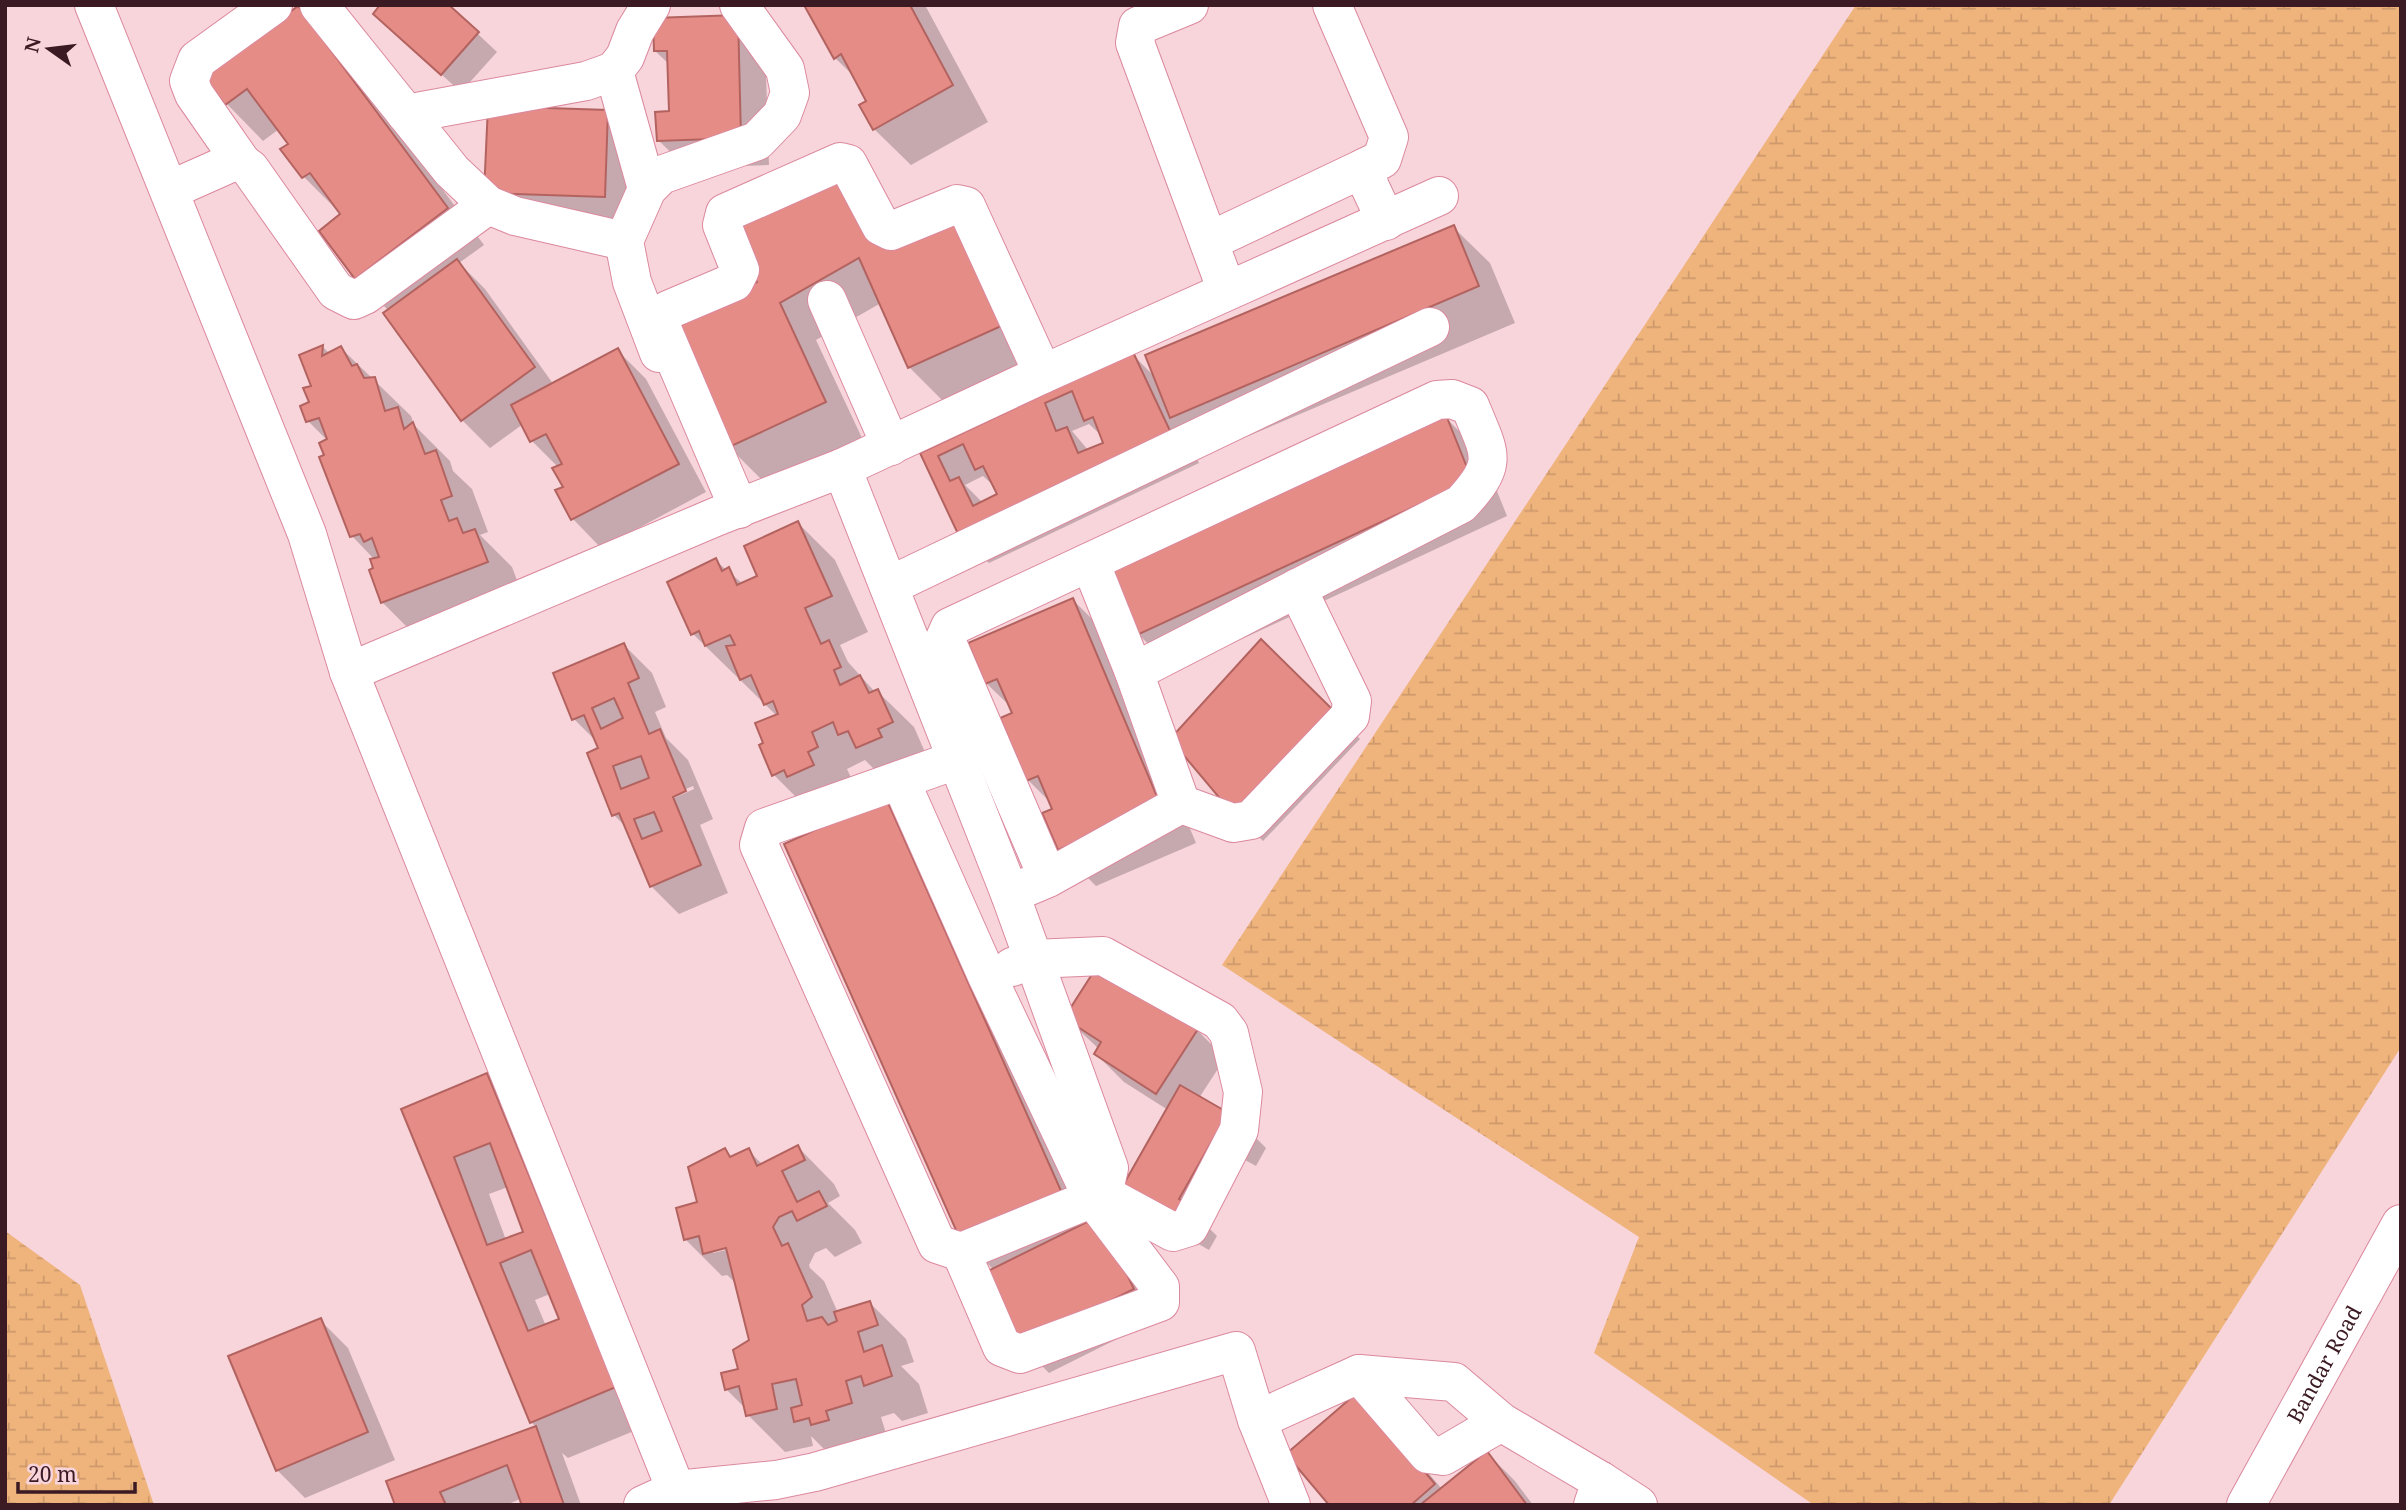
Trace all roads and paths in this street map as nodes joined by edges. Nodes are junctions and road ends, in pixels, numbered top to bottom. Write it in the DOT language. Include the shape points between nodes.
graph roads {
  1 [pos="94,5"];
  2 [pos="273,5"];
  3 [pos="319,5"];
  4 [pos="651,5"];
  5 [pos="739,5"];
  6 [pos="1189,5"];
  7 [pos="1332,5"];
  8 [pos="614,71"];
  9 [pos="406,114"];
  10 [pos="242,163"];
  11 [pos="1364,168"];
  12 [pos="647,189"];
  13 [pos="170,190"];
  14 [pos="1439,197"];
  15 [pos="488,205"];
  16 [pos="1386,220"];
  17 [pos="624,241"];
  18 [pos="1210,241"];
  19 [pos="1227,291"];
  20 [pos="827,300"];
  21 [pos="1430,327"];
  22 [pos="1043,374"];
  23 [pos="891,446"];
  24 [pos="842,468"];
  25 [pos="728,512"];
  26 [pos="1090,562"];
  27 [pos="889,586"];
  28 [pos="1297,588"];
  29 [pos="349,671"];
  30 [pos="1134,671"];
  31 [pos="956,760"];
  32 [pos="900,780"];
  33 [pos="1181,804"];
  34 [pos="1048,878"];
  35 [pos="1010,894"];
  36 [pos="1033,959"];
  37 [pos="987,976"];
  38 [pos="1098,1195"];
  39 [pos="2401,1224"];
  40 [pos="961,1252"];
  41 [pos="1359,1374"];
  42 [pos="1257,1420"];
  43 [pos="1501,1422"];
  44 [pos="813,1489"];
  45 [pos="776,1492"];
  46 [pos="1597,1493"];
  47 [pos="660,1497"];
  48 [pos="1290,1505"];
  49 [pos="1638,1505"];
  50 [pos="2246,1505"];
  1 -- 13 [label="street"];
  2 -- 10 [label="street" via="197,60 189,81"];
  3 -- 9 [label="street"];
  4 -- 8 [label="street"];
  5 -- 12 [label="street" via="785,69 790,93 782,116 757,141 661,176"];
  6 -- 18 [label="street" via="1138,26 1135,43"];
  7 -- 11 [label="street" via="1390,137 1382,159"];
  8 -- 9 [label="street" via="586,81"];
  8 -- 12 [label="street"];
  9 -- 15 [label="street" via="452,171"];
  10 -- 13 [label="street" via="233,162"];
  10 -- 15 [label="street" via="336,291 354,300"];
  11 -- 16 [label="street"];
  11 -- 18 [label="street"];
  12 -- 17 [label="street"];
  13 -- 29 [label="street" via="307,534"];
  14 -- 16 [label="street"];
  15 -- 17 [label="street" via="515,216"];
  16 -- 19 [label="street"];
  17 -- 25 [label="street" via="632,282"];
  18 -- 19 [label="street"];
  19 -- 22 [label="street"];
  20 -- 23 [label="street"];
  21 -- 27 [label="street"];
  22 -- 23 [label="street"];
  22 -- 25 [label="street" via="965,206 957,204 891,231 881,226 848,164 840,162 725,213 722,225 740,270 734,282 668,310 660,324"];
  23 -- 24 [label="street"];
  24 -- 25 [label="street"];
  24 -- 27 [label="street"];
  25 -- 29 [label="street"];
  26 -- 28 [label="street" via="1437,400 1452,399 1470,406 1489,455 1481,482 1461,504"];
  26 -- 30 [label="street"];
  26 -- 34 [label="street" via="950,627 945,638"];
  27 -- 31 [label="street"];
  28 -- 30 [label="street"];
  28 -- 33 [label="street" via="1352,701 1350,716 1251,820 1233,824"];
  29 -- 47 [label="street"];
  30 -- 33 [label="street"];
  31 -- 32 [label="street"];
  31 -- 35 [label="street"];
  32 -- 37 [label="street"];
  32 -- 40 [label="street" via="764,828 759,845 937,1244"];
  33 -- 34 [label="street"];
  34 -- 35 [label="street"];
  35 -- 36 [label="street"];
  36 -- 37 [label="street"];
  36 -- 38 [label="street" via="1109,1168"];
  36 -- 38 [label="street" via="1103,956 1220,1021 1229,1033 1243,1092 1239,1130 1189,1227 1173,1232"];
  37 -- 38 [label="street"];
  38 -- 40 [label="street"];
  38 -- 40 [label="street" via="1160,1287 1160,1302 1020,1354 1002,1347"];
  39 -- 50 [label="street, Bandar Road"];
  41 -- 42 [label="street"];
  41 -- 43 [label="street" via="1454,1382"];
  41 -- 43 [label="street" via="1428,1454 1443,1456"];
  42 -- 44 [label="street" via="1236,1351"];
  42 -- 48 [label="street"];
  43 -- 46 [label="street"];
  44 -- 45 [label="street"];
  45 -- 47 [label="street"];
  46 -- 49 [label="street"];
}
